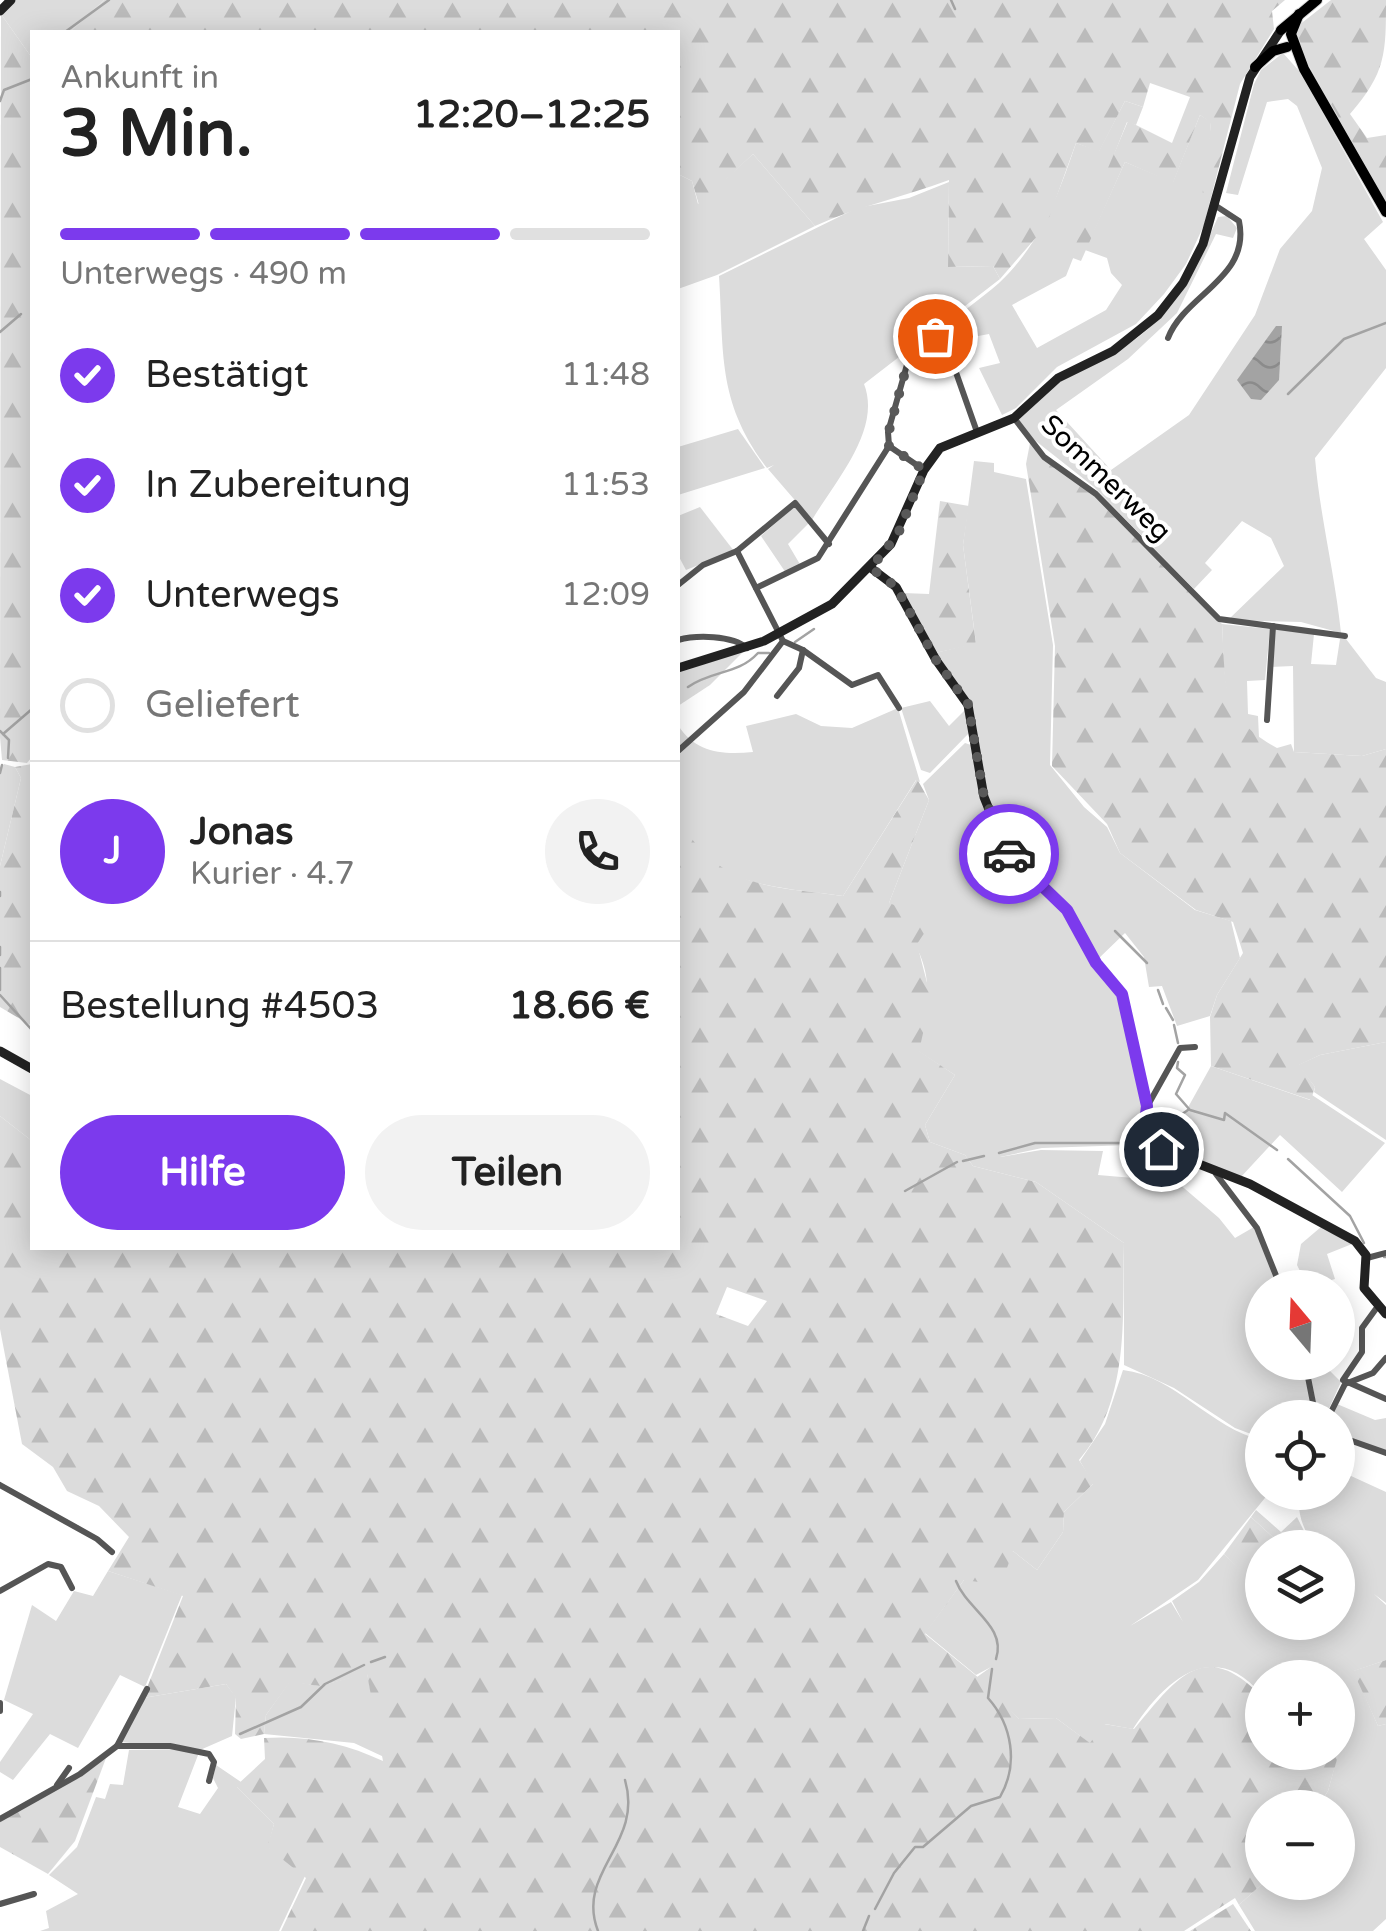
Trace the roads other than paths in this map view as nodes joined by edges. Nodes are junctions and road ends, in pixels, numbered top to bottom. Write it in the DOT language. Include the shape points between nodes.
graph roads {
  1 [pos="11,0"];
  2 [pos="1317,0"];
  3 [pos="0,11"];
  4 [pos="1299,14"];
  5 [pos="1281,30"];
  6 [pos="1290,45"];
  7 [pos="1255,67"];
  8 [pos="1216,206"];
  9 [pos="1386,212"];
  10 [pos="1168,338"];
  11 [pos="1014,418"];
  12 [pos="977,432"];
  13 [pos="889,446"];
  14 [pos="924,470"];
  15 [pos="828,544"];
  16 [pos="737,551"];
  17 [pos="871,568"];
  18 [pos="680,583"];
  19 [pos="756,588"];
  20 [pos="1273,626"];
  21 [pos="1346,636"];
  22 [pos="781,638"];
  23 [pos="680,640"];
  24 [pos="747,648"];
  25 [pos="803,650"];
  26 [pos="680,667"];
  27 [pos="777,696"];
  28 [pos="899,708"];
  29 [pos="1267,720"];
  30 [pos="680,749"];
  31 [pos="1195,1047"];
  32 [pos="0,1050"];
  33 [pos="30,1068"];
  34 [pos="1147,1106"];
  35 [pos="1216,1174"];
  36 [pos="1386,1253"];
  37 [pos="1366,1258"];
  38 [pos="1273,1270"];
  39 [pos="1378,1306"];
  40 [pos="1386,1314"];
  41 [pos="1386,1358"];
  42 [pos="1344,1384"];
  43 [pos="1386,1398"];
  44 [pos="1336,1400"];
  45 [pos="1355,1442"];
  46 [pos="1386,1453"];
  47 [pos="0,1485"];
  48 [pos="112,1552"];
  49 [pos="72,1588"];
  50 [pos="0,1590"];
  51 [pos="147,1688"];
  52 [pos="0,1703"];
  53 [pos="0,1711"];
  54 [pos="118,1746"];
  55 [pos="68,1768"];
  56 [pos="209,1781"];
  57 [pos="56,1787"];
  58 [pos="0,1818"];
  59 [pos="34,1894"];
  60 [pos="0,1904"];
  1 -- 3 [label="main road"];
  2 -- 4 [label="main road"];
  4 -- 5 [label="main road"];
  4 -- 6 [label="main road"];
  5 -- 6 [label="main road"];
  5 -- 7 [label="main road"];
  6 -- 7 [label="main road"];
  6 -- 9 [label="main road"];
  7 -- 8 [label="main road"];
  8 -- 10 [label="street" via="1239,221 1235,254 1218,285 1183,310"];
  8 -- 11 [label="main road" via="1193,266 1158,315 1114,351 1058,378"];
  11 -- 12 [label="main road"];
  11 -- 20 [label="street, Sommerweg" via="1044,457 1096,494 1209,612 1226,622"];
  12 -- 13 [label="street" via="947,347 930,336 910,354"];
  12 -- 14 [label="main road" via="940,448"];
  13 -- 14 [label="street"];
  13 -- 15 [label="street"];
  14 -- 17 [label="main road" via="898,534"];
  15 -- 16 [label="street" via="795,503"];
  15 -- 19 [label="street" via="811,563"];
  16 -- 18 [label="street"];
  16 -- 19 [label="street"];
  17 -- 22 [label="main road"];
  17 -- 34 [label="main road" via="896,587 968,704 984,797 1005,848 1067,910 1122,994"];
  19 -- 22 [label="street"];
  20 -- 21 [label="street"];
  20 -- 29 [label="street"];
  22 -- 24 [label="main road"];
  22 -- 25 [label="street"];
  22 -- 30 [label="street" via="744,692"];
  23 -- 24 [label="street" via="741,642"];
  24 -- 26 [label="main road"];
  25 -- 27 [label="street" via="799,668"];
  25 -- 28 [label="street" via="852,685 878,675"];
  31 -- 34 [label="street" via="1180,1048"];
  32 -- 33 [label="main road"];
  34 -- 35 [label="main road" via="1145,1143"];
  35 -- 37 [label="main road" via="1250,1184 1355,1241"];
  35 -- 38 [label="street" via="1257,1228"];
  36 -- 37 [label="street"];
  37 -- 39 [label="main road" via="1364,1288"];
  39 -- 40 [label="main road"];
  39 -- 42 [label="street"];
  41 -- 42 [label="street" via="1373,1372"];
  42 -- 43 [label="street"];
  42 -- 44 [label="street"];
  45 -- 46 [label="street"];
  47 -- 48 [label="street"];
  49 -- 50 [label="street" via="60,1567 48,1564"];
  51 -- 54 [label="street"];
  52 -- 53 [label="street"];
  54 -- 56 [label="street" via="209,1754"];
  54 -- 57 [label="street"];
  55 -- 57 [label="street"];
  57 -- 58 [label="street"];
  59 -- 60 [label="street"];
}
